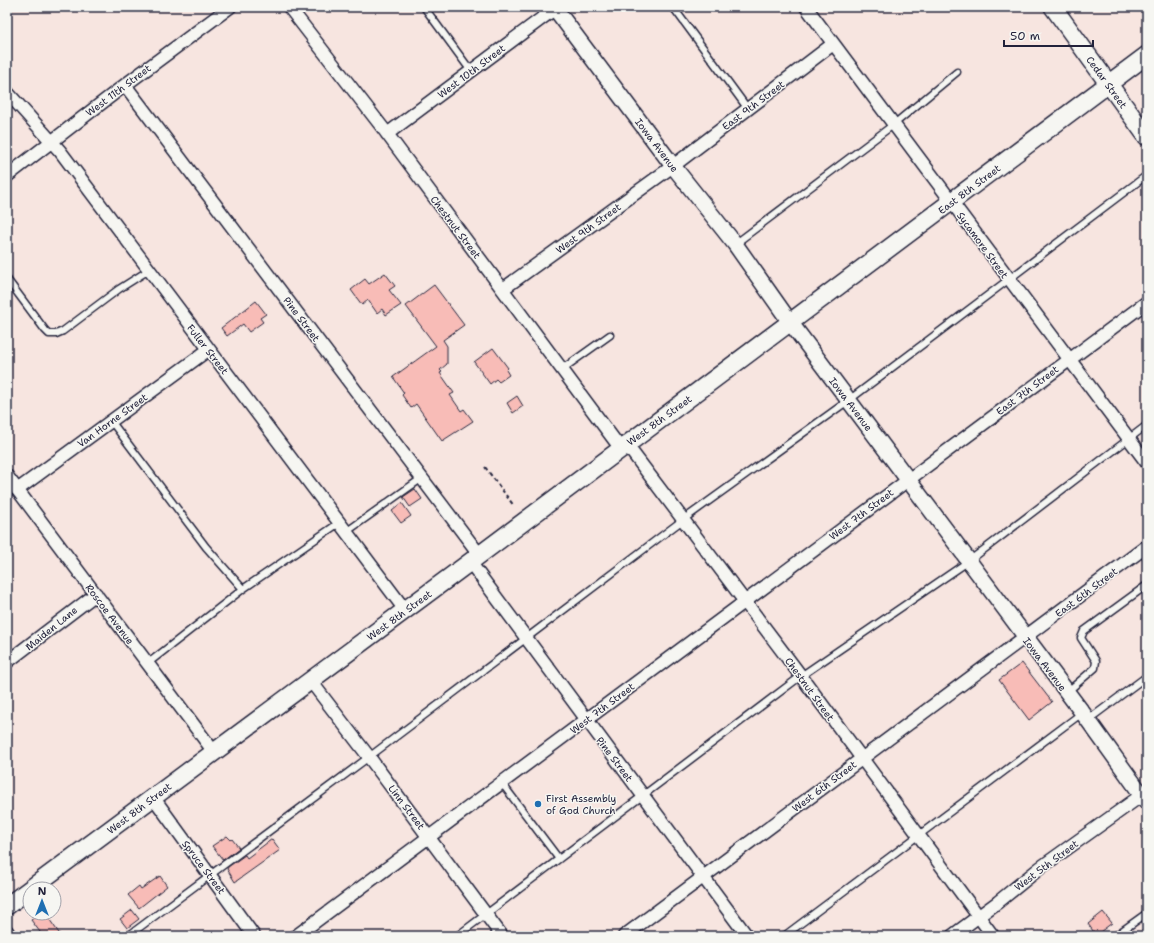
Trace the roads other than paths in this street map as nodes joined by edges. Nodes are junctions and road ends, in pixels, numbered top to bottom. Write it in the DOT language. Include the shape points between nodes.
graph roads {
  1 [pos="230,7"];
  2 [pos="289,7"];
  3 [pos="424,7"];
  4 [pos="673,7"];
  5 [pos="806,7"];
  6 [pos="1053,7"];
  7 [pos="555,8"];
  8 [pos="833,44"];
  9 [pos="1147,55"];
  10 [pos="471,71"];
  11 [pos="957,72"];
  12 [pos="1109,84"];
  13 [pos="125,85"];
  14 [pos="7,92"];
  15 [pos="748,109"];
  16 [pos="893,125"];
  17 [pos="387,134"];
  18 [pos="1147,137"];
  19 [pos="51,141"];
  20 [pos="673,166"];
  21 [pos="1147,175"];
  22 [pos="7,176"];
  23 [pos="952,202"];
  24 [pos="735,244"];
  25 [pos="149,270"];
  26 [pos="7,280"];
  27 [pos="1008,280"];
  28 [pos="503,289"];
  29 [pos="1147,302"];
  30 [pos="790,322"];
  31 [pos="610,335"];
  32 [pos="208,350"];
  33 [pos="1069,359"];
  34 [pos="561,370"];
  35 [pos="849,400"];
  36 [pos="111,421"];
  37 [pos="1147,425"];
  38 [pos="1129,439"];
  39 [pos="623,446"];
  40 [pos="1147,463"];
  41 [pos="7,476"];
  42 [pos="422,478"];
  43 [pos="907,480"];
  44 [pos="17,490"];
  45 [pos="684,519"];
  46 [pos="342,528"];
  47 [pos="1147,546"];
  48 [pos="475,558"];
  49 [pos="969,561"];
  50 [pos="1147,585"];
  51 [pos="243,589"];
  52 [pos="96,594"];
  53 [pos="745,602"];
  54 [pos="405,610"];
  55 [pos="525,638"];
  56 [pos="1025,638"];
  57 [pos="7,662"];
  58 [pos="147,664"];
  59 [pos="801,676"];
  60 [pos="1147,676"];
  61 [pos="310,680"];
  62 [pos="1066,692"];
  63 [pos="1085,716"];
  64 [pos="586,720"];
  65 [pos="214,752"];
  66 [pos="369,757"];
  67 [pos="861,758"];
  68 [pos="501,782"];
  69 [pos="643,796"];
  70 [pos="1145,796"];
  71 [pos="153,797"];
  72 [pos="919,835"];
  73 [pos="429,837"];
  74 [pos="559,859"];
  75 [pos="210,875"];
  76 [pos="703,877"];
  77 [pos="7,906"];
  78 [pos="1147,913"];
  79 [pos="486,915"];
  80 [pos="979,916"];
  81 [pos="7,932"];
  82 [pos="10,936"];
  83 [pos="128,936"];
  84 [pos="254,936"];
  85 [pos="296,936"];
  86 [pos="457,936"];
  87 [pos="502,936"];
  88 [pos="624,936"];
  89 [pos="747,936"];
  90 [pos="784,936"];
  91 [pos="952,936"];
  92 [pos="993,936"];
  93 [pos="1115,936"];
  1 -- 13 [label="street, West 11th Street"];
  2 -- 17 [label="street, Chestnut Street"];
  3 -- 10 [label="lane"];
  4 -- 15 [label="lane"];
  5 -- 8 [label="street, Sycamore Street"];
  6 -- 12 [label="main road, Cedar Street"];
  7 -- 10 [label="street, West 10th Street"];
  7 -- 20 [label="street, Iowa Avenue"];
  8 -- 15 [label="street, East 9th Street"];
  8 -- 16 [label="street, Sycamore Street"];
  9 -- 12 [label="main road, East 8th Street"];
  10 -- 17 [label="street, West 10th Street"];
  11 -- 16 [label="lane"];
  12 -- 18 [label="main road, Cedar Street"];
  12 -- 23 [label="main road, East 8th Street"];
  13 -- 19 [label="street, West 11th Street"];
  13 -- 42 [label="street, Pine Street"];
  14 -- 19 [label="street, Fuller Street"];
  15 -- 20 [label="street, East 9th Street"];
  16 -- 23 [label="street, Sycamore Street"];
  16 -- 24 [label="lane"];
  17 -- 28 [label="street, Chestnut Street"];
  19 -- 22 [label="street, West 11th Street"];
  19 -- 25 [label="street, Fuller Street"];
  20 -- 24 [label="street, Iowa Avenue"];
  20 -- 28 [label="street, West 9th Street"];
  21 -- 27 [label="lane"];
  23 -- 27 [label="street, Sycamore Street"];
  23 -- 30 [label="main road, East 8th Street"];
  24 -- 30 [label="street, Iowa Avenue"];
  25 -- 26 [label="lane" via="56,334 50,334 45,330"];
  25 -- 32 [label="street, Fuller Street"];
  27 -- 33 [label="street, Sycamore Street"];
  27 -- 35 [label="lane"];
  28 -- 34 [label="street, Chestnut Street"];
  29 -- 33 [label="street, East 7th Street"];
  30 -- 35 [label="street, Iowa Avenue"];
  30 -- 39 [label="main road, West 8th Street"];
  31 -- 34 [label="lane"];
  32 -- 36 [label="street, Van Horne Street"];
  32 -- 46 [label="street, Fuller Street"];
  33 -- 38 [label="street, Sycamore Street"];
  33 -- 43 [label="street, East 7th Street"];
  34 -- 39 [label="street, Chestnut Street"];
  35 -- 43 [label="street, Iowa Avenue"];
  35 -- 45 [label="lane"];
  36 -- 44 [label="street, Van Horne Street"];
  36 -- 51 [label="lane" via="206,547"];
  37 -- 38 [label="lane"];
  38 -- 40 [label="street, Sycamore Street"];
  38 -- 49 [label="lane"];
  39 -- 45 [label="street, Chestnut Street"];
  39 -- 48 [label="main road, West 8th Street"];
  41 -- 44 [label="street, Roscoe Avenue"];
  42 -- 46 [label="lane"];
  42 -- 48 [label="street, Pine Street"];
  43 -- 49 [label="street, Iowa Avenue"];
  43 -- 53 [label="street, West 7th Street"];
  44 -- 52 [label="street, Roscoe Avenue"];
  45 -- 53 [label="street, Chestnut Street"];
  45 -- 55 [label="lane"];
  46 -- 51 [label="lane"];
  46 -- 54 [label="street, Fuller Street"];
  47 -- 56 [label="street, East 6th Street"];
  48 -- 54 [label="main road, West 8th Street"];
  48 -- 55 [label="street, Pine Street"];
  49 -- 56 [label="street, Iowa Avenue"];
  49 -- 59 [label="lane"];
  50 -- 62 [label="lane" via="1084,631 1082,638 1096,661 1095,668"];
  51 -- 58 [label="lane"];
  52 -- 57 [label="street, Maiden Lane"];
  52 -- 58 [label="street, Roscoe Avenue"];
  53 -- 59 [label="street, Chestnut Street"];
  53 -- 64 [label="street, West 7th Street"];
  54 -- 61 [label="main road, West 8th Street"];
  55 -- 64 [label="street, Pine Street"];
  55 -- 66 [label="lane"];
  56 -- 62 [label="street, Iowa Avenue"];
  56 -- 67 [label="street, West 6th Street"];
  58 -- 65 [label="street, Roscoe Avenue"];
  59 -- 67 [label="street, Chestnut Street"];
  59 -- 69 [label="lane"];
  60 -- 63 [label="lane"];
  61 -- 65 [label="main road, West 8th Street"];
  61 -- 66 [label="street, Linn Street"];
  62 -- 63 [label="street, Iowa Avenue"];
  63 -- 70 [label="street, Iowa Avenue"];
  63 -- 72 [label="lane"];
  64 -- 68 [label="street, West 7th Street"];
  64 -- 69 [label="street, Pine Street"];
  65 -- 71 [label="main road, West 8th Street"];
  66 -- 73 [label="street, Linn Street"];
  66 -- 75 [label="lane"];
  67 -- 72 [label="street, Chestnut Street"];
  67 -- 76 [label="street, West 6th Street"];
  68 -- 73 [label="street, West 7th Street"];
  68 -- 74 [label="lane"];
  69 -- 74 [label="lane"];
  69 -- 76 [label="street, Pine Street"];
  70 -- 80 [label="street, West 5th Street" via="1040,868"];
  71 -- 75 [label="street, Spruce Street"];
  71 -- 77 [label="main road, West 8th Street"];
  72 -- 80 [label="street, Chestnut Street"];
  72 -- 90 [label="lane"];
  73 -- 79 [label="street, Linn Street"];
  73 -- 85 [label="street, West 7th Street"];
  74 -- 79 [label="lane"];
  75 -- 83 [label="lane"];
  75 -- 84 [label="street, Spruce Street"];
  76 -- 88 [label="street, West 6th Street"];
  76 -- 89 [label="street, Pine Street"];
  78 -- 93 [label="lane"];
  79 -- 86 [label="lane"];
  79 -- 87 [label="street, Linn Street"];
  80 -- 91 [label="street, West 5th Street"];
  80 -- 92 [label="street, Chestnut Street"];
  81 -- 82 [label="street"];
}
